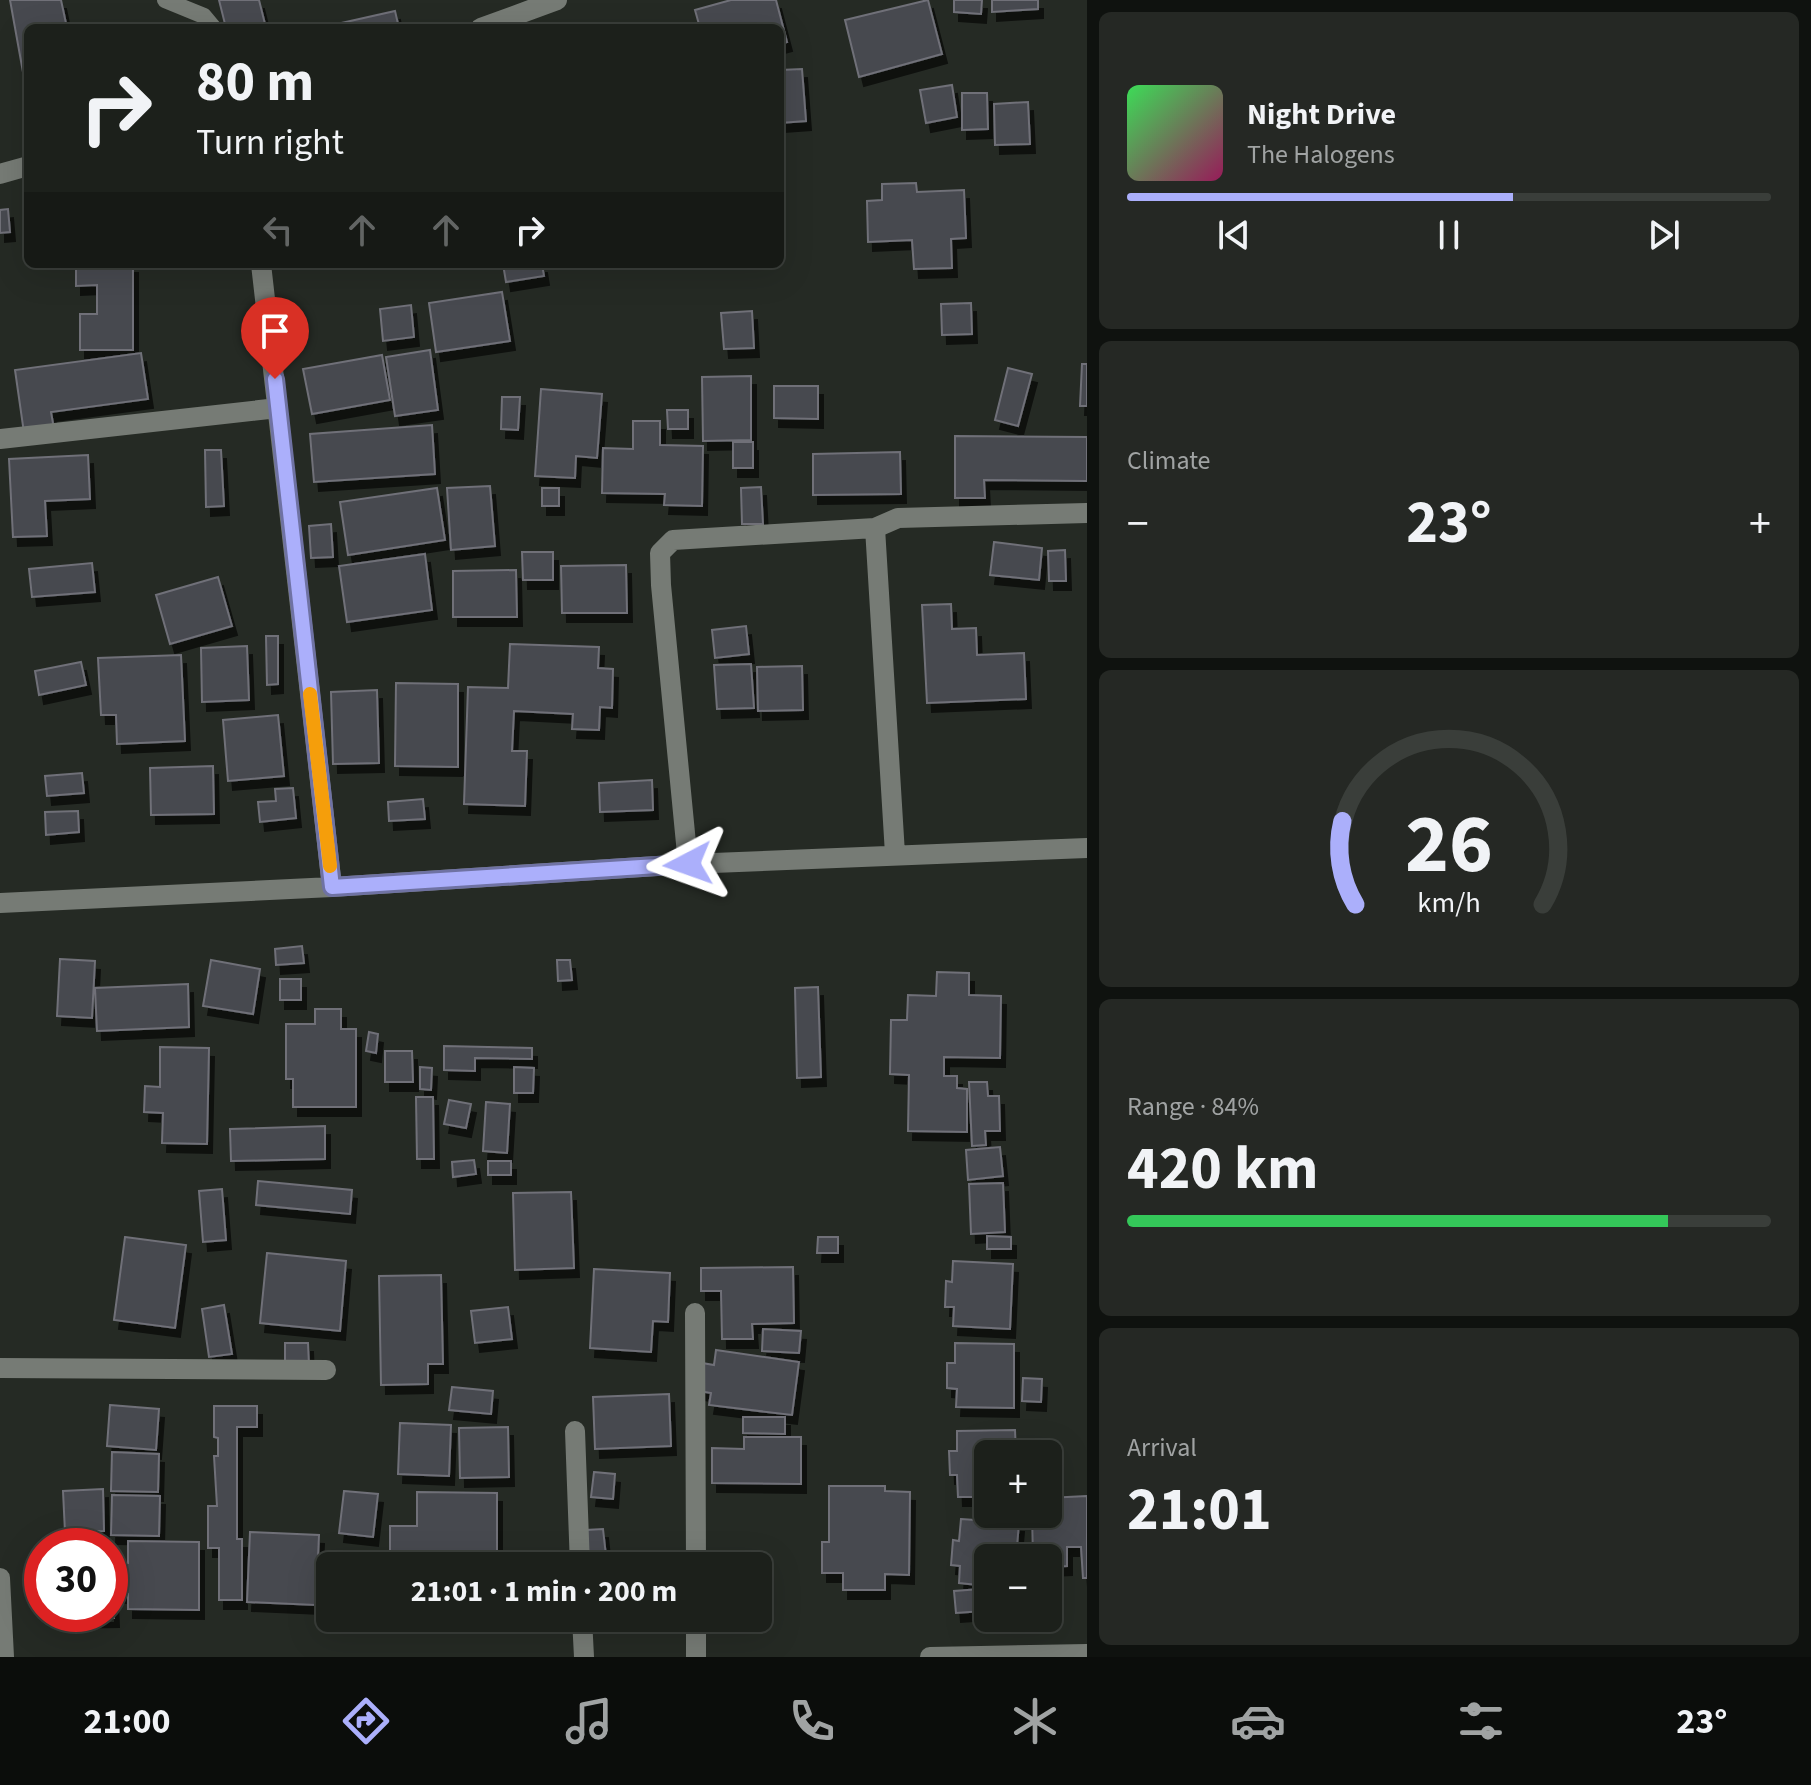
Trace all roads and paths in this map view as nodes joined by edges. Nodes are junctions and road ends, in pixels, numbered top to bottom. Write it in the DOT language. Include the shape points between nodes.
graph roads {
  1 [pos="165,0"];
  2 [pos="552,1"];
  3 [pos="211,24"];
  4 [pos="492,24"];
  5 [pos="24,167"];
  6 [pos="0,174"];
  7 [pos="261,268"];
  8 [pos="278,408"];
  9 [pos="0,439"];
  10 [pos="1087,513"];
  11 [pos="875,528"];
  12 [pos="1087,848"];
  13 [pos="895,854"];
  14 [pos="688,864"];
  15 [pos="332,887"];
  16 [pos="0,903"];
  17 [pos="695,1313"];
  18 [pos="0,1368"];
  19 [pos="326,1370"];
  20 [pos="575,1431"];
  21 [pos="579,1552"];
  22 [pos="696,1552"];
  23 [pos="0,1578"];
  24 [pos="583,1632"];
  25 [pos="696,1632"];
  26 [pos="1087,1654"];
  27 [pos="4,1657"];
  28 [pos="584,1657"];
  29 [pos="696,1657"];
  30 [pos="930,1657"];
  1 -- 3 [label="lane"];
  2 -- 4 [label="street"];
  5 -- 6 [label="street"];
  7 -- 8 [label="street"];
  8 -- 9 [label="street"];
  8 -- 15 [label="street"];
  10 -- 11 [label="street" via="898,518"];
  11 -- 13 [label="street"];
  11 -- 14 [label="street" via="673,540 660,553"];
  12 -- 13 [label="street"];
  13 -- 14 [label="street"];
  14 -- 15 [label="street"];
  15 -- 16 [label="street"];
  17 -- 22 [label="street"];
  18 -- 19 [label="street"];
  20 -- 21 [label="street"];
  23 -- 27 [label="street"];
  24 -- 28 [label="street"];
  25 -- 29 [label="street"];
  26 -- 30 [label="street"];
}
